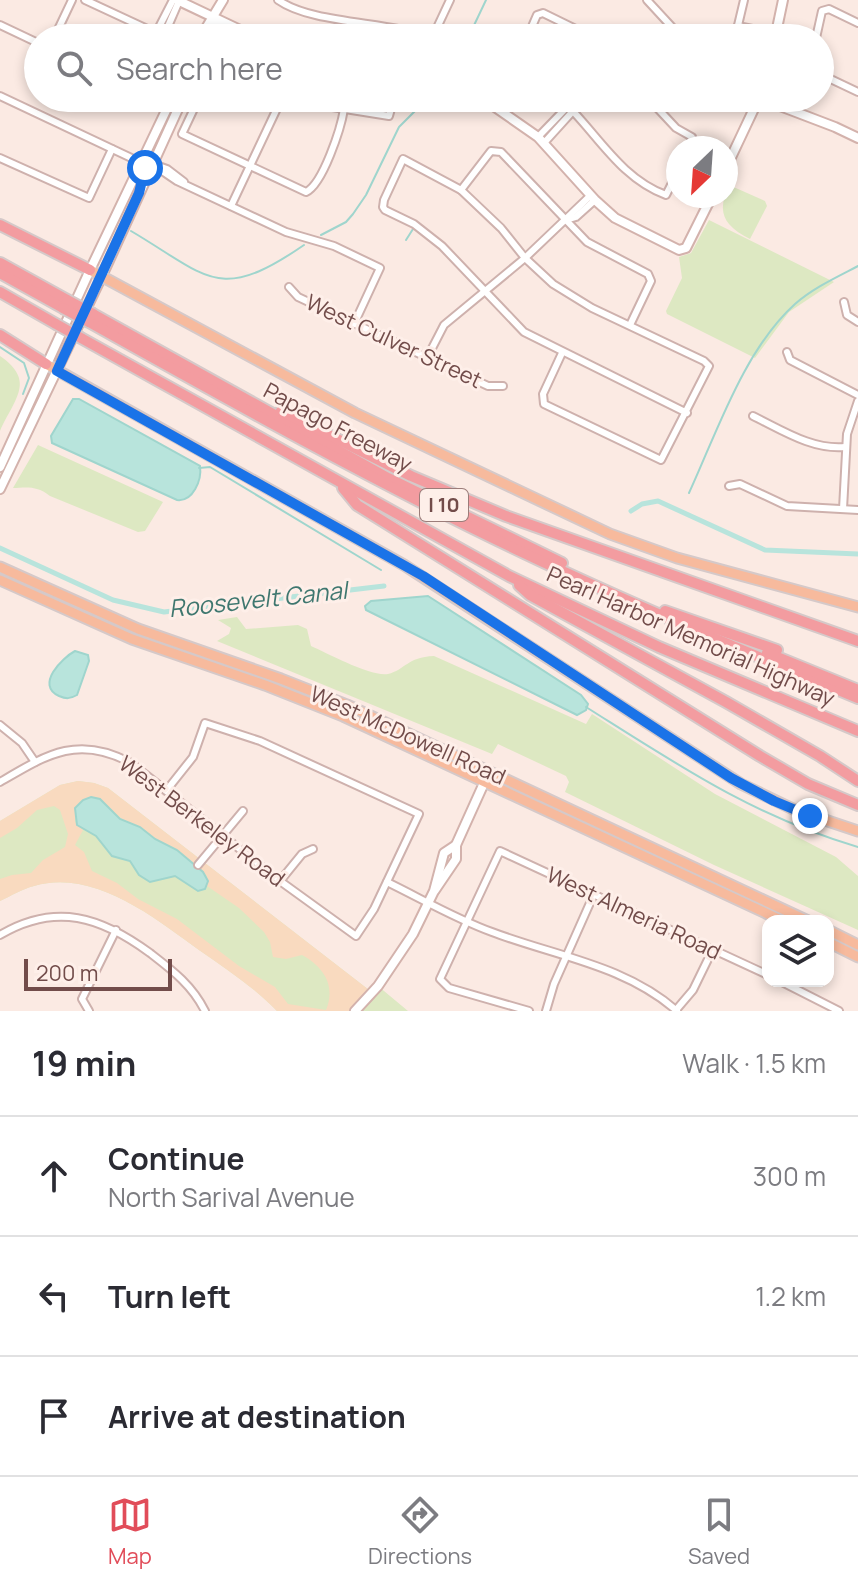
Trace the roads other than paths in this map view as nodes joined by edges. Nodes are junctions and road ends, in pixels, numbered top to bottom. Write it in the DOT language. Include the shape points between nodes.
graph roads {
  1 [pos="72,0"];
  2 [pos="85,0"];
  3 [pos="176,0"];
  4 [pos="223,0"];
  5 [pos="278,0"];
  6 [pos="450,0"];
  7 [pos="647,0"];
  8 [pos="743,0"];
  9 [pos="783,0"];
  10 [pos="214,18"];
  11 [pos="858,23"];
  12 [pos="61,24"];
  13 [pos="137,24"];
  14 [pos="168,24"];
  15 [pos="207,24"];
  16 [pos="216,24"];
  17 [pos="227,24"];
  18 [pos="365,24"];
  19 [pos="438,24"];
  20 [pos="533,24"];
  21 [pos="565,24"];
  22 [pos="668,24"];
  23 [pos="738,24"];
  24 [pos="778,24"];
  25 [pos="819,24"];
  26 [pos="0,25"];
  27 [pos="24,36"];
  28 [pos="834,81"];
  29 [pos="858,92"];
  30 [pos="0,96"];
  31 [pos="24,107"];
  32 [pos="34,112"];
  33 [pos="166,112"];
  34 [pos="175,112"];
  35 [pos="192,112"];
  36 [pos="273,112"];
  37 [pos="343,112"];
  38 [pos="363,112"];
  39 [pos="390,112"];
  40 [pos="502,112"];
  41 [pos="567,112"];
  42 [pos="574,112"];
  43 [pos="661,112"];
  44 [pos="752,112"];
  45 [pos="796,112"];
  46 [pos="690,136"];
  47 [pos="858,138"];
  48 [pos="541,140"];
  49 [pos="738,143"];
  50 [pos="112,149"];
  51 [pos="0,158"];
  52 [pos="147,163"];
  53 [pos="250,166"];
  54 [pos="461,190"];
  55 [pos="666,195"];
  56 [pos="593,197"];
  57 [pos="231,206"];
  58 [pos="706,208"];
  59 [pos="566,220"];
  60 [pos="0,225"];
  61 [pos="525,258"];
  62 [pos="0,263"];
  63 [pos="90,270"];
  64 [pos="0,273"];
  65 [pos="102,276"];
  66 [pos="289,287"];
  67 [pos="485,291"];
  68 [pos="0,292"];
  69 [pos="844,302"];
  70 [pos="65,304"];
  71 [pos="91,318"];
  72 [pos="858,322"];
  73 [pos="354,324"];
  74 [pos="630,325"];
  75 [pos="0,335"];
  76 [pos="787,352"];
  77 [pos="562,353"];
  78 [pos="427,358"];
  79 [pos="46,364"];
  80 [pos="57,371"];
  81 [pos="503,386"];
  82 [pos="227,389"];
  83 [pos="858,398"];
  84 [pos="687,413"];
  85 [pos="753,416"];
  86 [pos="845,447"];
  87 [pos="0,467"];
  88 [pos="339,484"];
  89 [pos="729,486"];
  90 [pos="0,489"];
  91 [pos="843,509"];
  92 [pos="858,510"];
  93 [pos="0,567"];
  94 [pos="509,576"];
  95 [pos="0,580"];
  96 [pos="858,607"];
  97 [pos="665,611"];
  98 [pos="858,641"];
  99 [pos="858,683"];
  100 [pos="858,690"];
  101 [pos="858,698"];
  102 [pos="0,725"];
  103 [pos="858,731"];
  104 [pos="35,762"];
  105 [pos="487,776"];
  106 [pos="858,781"];
  107 [pos="0,782"];
  108 [pos="166,791"];
  109 [pos="858,805"];
  110 [pos="243,811"];
  111 [pos="858,831"];
  112 [pos="223,836"];
  113 [pos="313,849"];
  114 [pos="198,865"];
  115 [pos="280,881"];
  116 [pos="387,882"];
  117 [pos="594,894"];
  118 [pos="429,902"];
  119 [pos="771,915"];
  120 [pos="795,915"];
  121 [pos="466,920"];
  122 [pos="116,930"];
  123 [pos="834,933"];
  124 [pos="0,935"];
  125 [pos="834,945"];
  126 [pos="858,945"];
  127 [pos="713,949"];
  128 [pos="566,956"];
  129 [pos="858,957"];
  130 [pos="762,972"];
  131 [pos="792,987"];
  132 [pos="89,1011"];
  133 [pos="205,1011"];
  134 [pos="355,1011"];
  135 [pos="529,1011"];
  136 [pos="546,1011"];
  137 [pos="676,1011"];
  138 [pos="839,1011"];
  1 -- 12 [label="street"];
  2 -- 13 [label="street"];
  3 -- 10 [label="main road"];
  3 -- 14 [label="street"];
  4 -- 10 [label="main road"];
  5 -- 18 [label="street" via="297,10"];
  6 -- 19 [label="street"];
  7 -- 22 [label="street"];
  8 -- 23 [label="street"];
  9 -- 24 [label="main road"];
  10 -- 15 [label="main road"];
  10 -- 16 [label="main road"];
  10 -- 17 [label="main road"];
  11 -- 25 [label="street" via="829,9 822,11"];
  20 -- 21 [label="street" via="543,13"];
  26 -- 27 [label="street"];
  28 -- 29 [label="street"];
  30 -- 31 [label="street"];
  32 -- 50 [label="street"];
  33 -- 52 [label="main road"];
  34 -- 52 [label="main road"];
  35 -- 53 [label="street" via="182,134"];
  36 -- 53 [label="street"];
  37 -- 53 [label="street" via="336,141 311,190"];
  38 -- 39 [label="street"];
  40 -- 48 [label="main road"];
  41 -- 48 [label="street"];
  42 -- 55 [label="street" via="630,176"];
  43 -- 46 [label="street"];
  44 -- 49 [label="main road"];
  45 -- 47 [label="main road"];
  48 -- 56 [label="main road"];
  50 -- 51 [label="street" via="89,198"];
  50 -- 52 [label="street"];
  52 -- 57 [label="street"];
  52 -- 63 [label="main road"];
  52 -- 65 [label="main road"];
  53 -- 57 [label="street"];
  54 -- 59 [label="street" via="497,150"];
  54 -- 61 [label="street"];
  54 -- 67 [label="street" via="403,159 383,207 429,234"];
  56 -- 58 [label="main road" via="625,224 682,250"];
  56 -- 59 [label="street"];
  57 -- 73 [label="street" via="380,268"];
  59 -- 61 [label="street"];
  59 -- 74 [label="street" via="587,242 648,274 651,281"];
  60 -- 63 [label="highway"];
  61 -- 67 [label="street"];
  61 -- 74 [label="street" via="553,284"];
  62 -- 70 [label="highway, Papago Freeway / I 10"];
  63 -- 65 [label="main road"];
  63 -- 79 [label="main road"];
  64 -- 70 [label="highway"];
  65 -- 80 [label="main road"];
  65 -- 96 [label="main road" via="342,407 582,521 646,548"];
  66 -- 73 [label="street, West Culver Street" via="298,297"];
  67 -- 77 [label="street" via="524,332"];
  67 -- 78 [label="street" via="444,325"];
  68 -- 88 [label="highway, I 10, bridge"];
  69 -- 72 [label="street" via="847,315"];
  70 -- 71 [label="highway, Papago Freeway / I 10, bridge"];
  71 -- 82 [label="highway, Papago Freeway / I 10"];
  71 -- 101 [label="highway" via="304,442 522,552"];
  73 -- 78 [label="street, West Culver Street"];
  74 -- 84 [label="street" via="709,366"];
  75 -- 79 [label="highway"];
  76 -- 83 [label="street" via="790,360"];
  77 -- 84 [label="street"];
  77 -- 84 [label="street" via="544,404 661,460"];
  78 -- 81 [label="street, West Culver Street" via="488,386"];
  79 -- 80 [label="main road"];
  79 -- 87 [label="main road"];
  80 -- 90 [label="main road"];
  80 -- 111 [label="main road" via="423,576 741,784"];
  82 -- 97 [label="highway, Papago Freeway / I 10" via="388,478"];
  82 -- 98 [label="highway" via="418,479 565,538"];
  83 -- 86 [label="street"];
  85 -- 86 [label="street" via="814,445"];
  86 -- 91 [label="street"];
  88 -- 94 [label="highway, I 10"];
  88 -- 109 [label="highway" via="357,505 709,724 808,784"];
  89 -- 91 [label="street" via="740,484 787,506"];
  91 -- 92 [label="street"];
  93 -- 105 [label="main road, West McDowell Road" via="138,629 347,705"];
  94 -- 103 [label="highway, Pearl Harbor Memorial Highway / I 10" via="659,647"];
  94 -- 106 [label="highway" via="530,595"];
  95 -- 105 [label="main road, West McDowell Road" via="132,639"];
  97 -- 99 [label="highway"];
  97 -- 100 [label="highway, Pearl Harbor Memorial Highway / I 10"];
  102 -- 104 [label="street"];
  104 -- 107 [label="street, West Berkeley Road"];
  104 -- 108 [label="street, West Berkeley Road" via="60,751 102,751 131,763"];
  105 -- 118 [label="main road"];
  105 -- 119 [label="main road, West McDowell Road"];
  105 -- 120 [label="main road, West McDowell Road"];
  108 -- 112 [label="street, West Berkeley Road"];
  108 -- 116 [label="street" via="193,757 205,723 260,741 419,814"];
  110 -- 112 [label="street"];
  112 -- 114 [label="street"];
  112 -- 115 [label="street, West Berkeley Road"];
  113 -- 115 [label="street" via="302,854"];
  115 -- 116 [label="street, West Berkeley Road" via="356,936"];
  116 -- 118 [label="street"];
  117 -- 121 [label="street, West Almeria Road" via="500,851"];
  117 -- 127 [label="street, West Almeria Road"];
  117 -- 128 [label="street"];
  118 -- 121 [label="street"];
  118 -- 134 [label="main road" via="393,967"];
  121 -- 128 [label="street"];
  121 -- 135 [label="street" via="440,979 449,988"];
  122 -- 124 [label="street" via="83,918 58,917"];
  122 -- 132 [label="street" via="82,999"];
  122 -- 133 [label="street" via="174,971"];
  123 -- 126 [label="main road"];
  125 -- 129 [label="main road"];
  127 -- 130 [label="street, West Almeria Road"];
  127 -- 137 [label="street"];
  128 -- 136 [label="street"];
  128 -- 137 [label="street" via="636,983"];
  131 -- 138 [label="street"];
}
